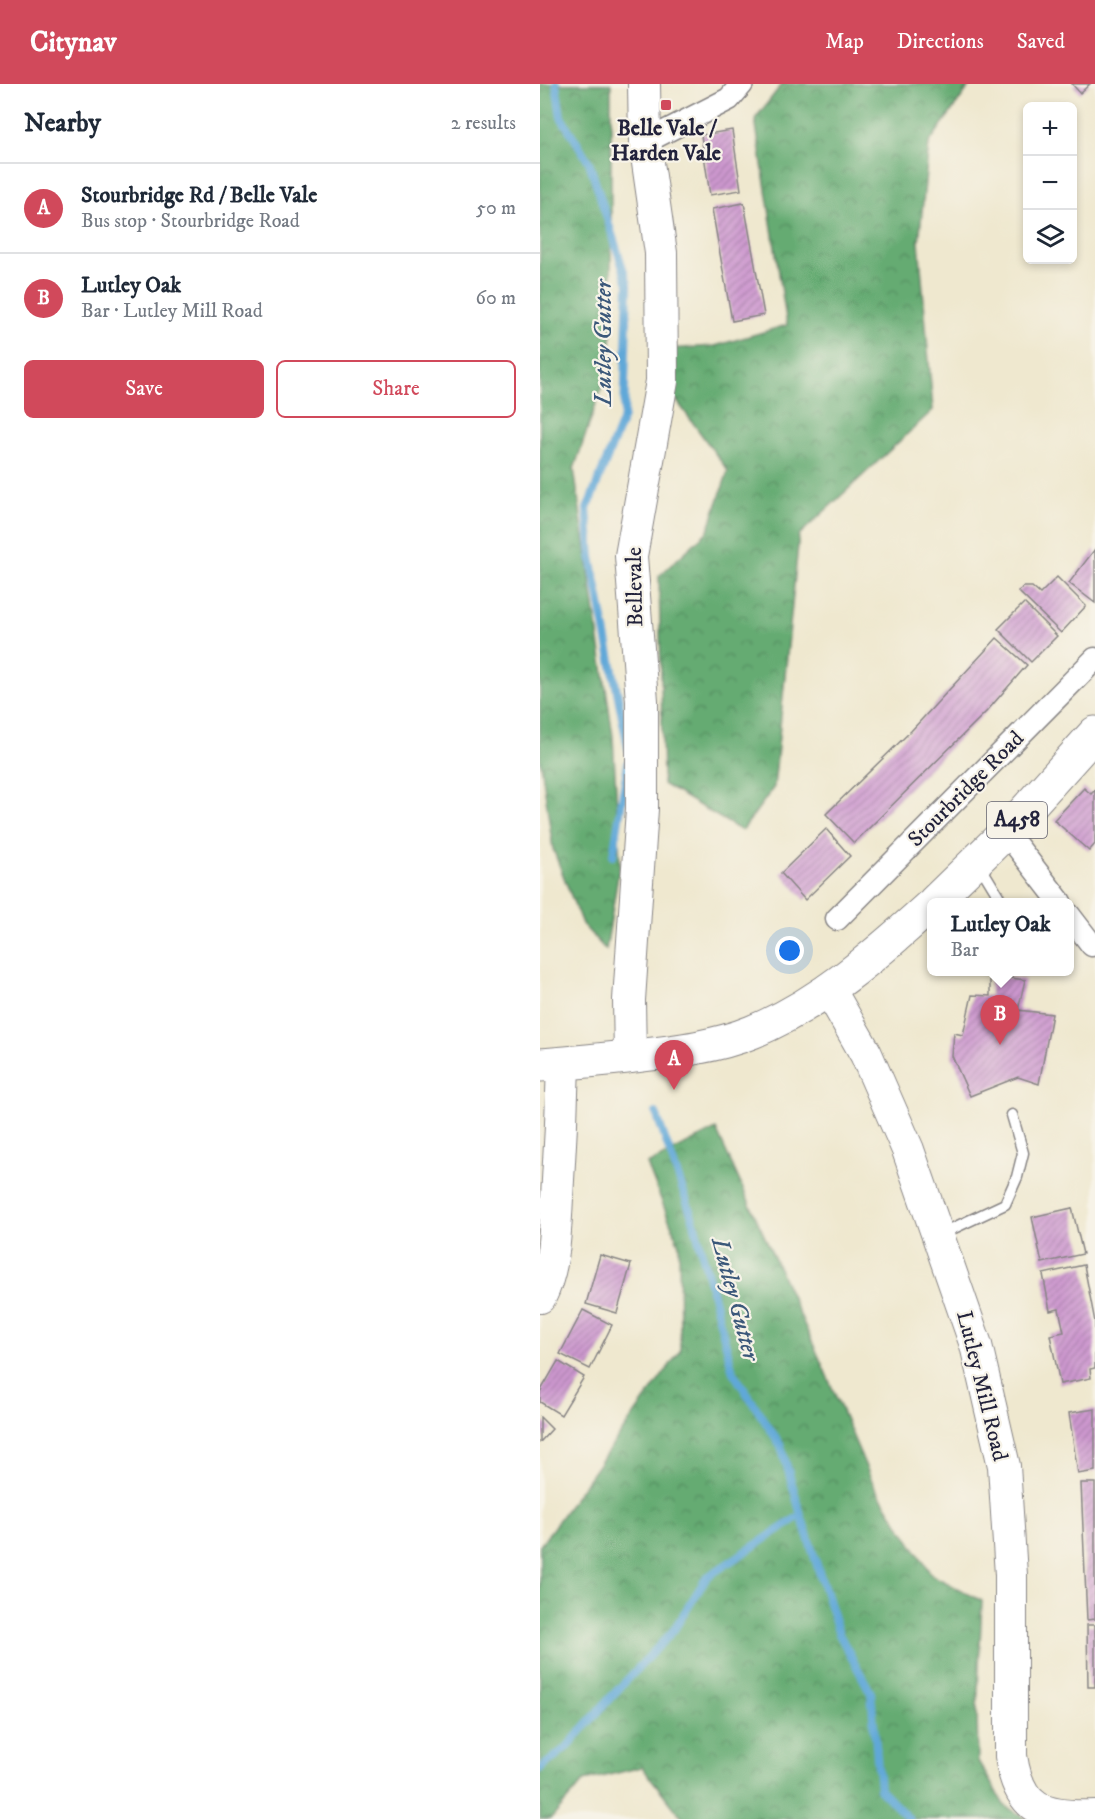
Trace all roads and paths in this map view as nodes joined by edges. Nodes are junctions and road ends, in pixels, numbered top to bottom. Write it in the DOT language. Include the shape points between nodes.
graph roads {
  1 [pos="644,84"];
  2 [pos="742,84"];
  3 [pos="645,142"];
  4 [pos="1095,659"];
  5 [pos="1095,732"];
  6 [pos="1006,832"];
  7 [pos="977,861"];
  8 [pos="939,898"];
  9 [pos="999,898"];
  10 [pos="1056,898"];
  11 [pos="927,909"];
  12 [pos="837,919"];
  13 [pos="1074,922"];
  14 [pos="1092,945"];
  15 [pos="829,989"];
  16 [pos="630,1057"];
  17 [pos="552,1064"];
  18 [pos="1012,1115"];
  19 [pos="937,1236"];
  20 [pos="540,1298"];
  21 [pos="1095,1815"];
  1 -- 3 [label="street, Bellevale"];
  2 -- 3 [label="street" via="729,99"];
  3 -- 16 [label="street, Bellevale" via="661,254 662,381 630,556 642,701 642,809 629,1000"];
  4 -- 12 [label="street, Stourbridge Road"];
  5 -- 6 [label="highway, A458"];
  6 -- 7 [label="highway, A458"];
  6 -- 10 [label="street"];
  7 -- 8 [label="highway, A458"];
  7 -- 9 [label="lane"];
  11 -- 15 [label="highway, A458"];
  13 -- 14 [label="street"];
  15 -- 16 [label="highway, A458" via="778,1020 735,1038"];
  15 -- 19 [label="street, Lutley Mill Road" via="866,1054 908,1150"];
  16 -- 17 [label="highway, A458"];
  17 -- 20 [label="street" via="561,1130 554,1245 547,1284"];
  18 -- 19 [label="lane" via="1023,1153 1005,1204"];
  19 -- 21 [label="street, Lutley Mill Road" via="976,1345 1004,1467 1011,1575 1014,1777 1023,1794 1045,1813"];
}
